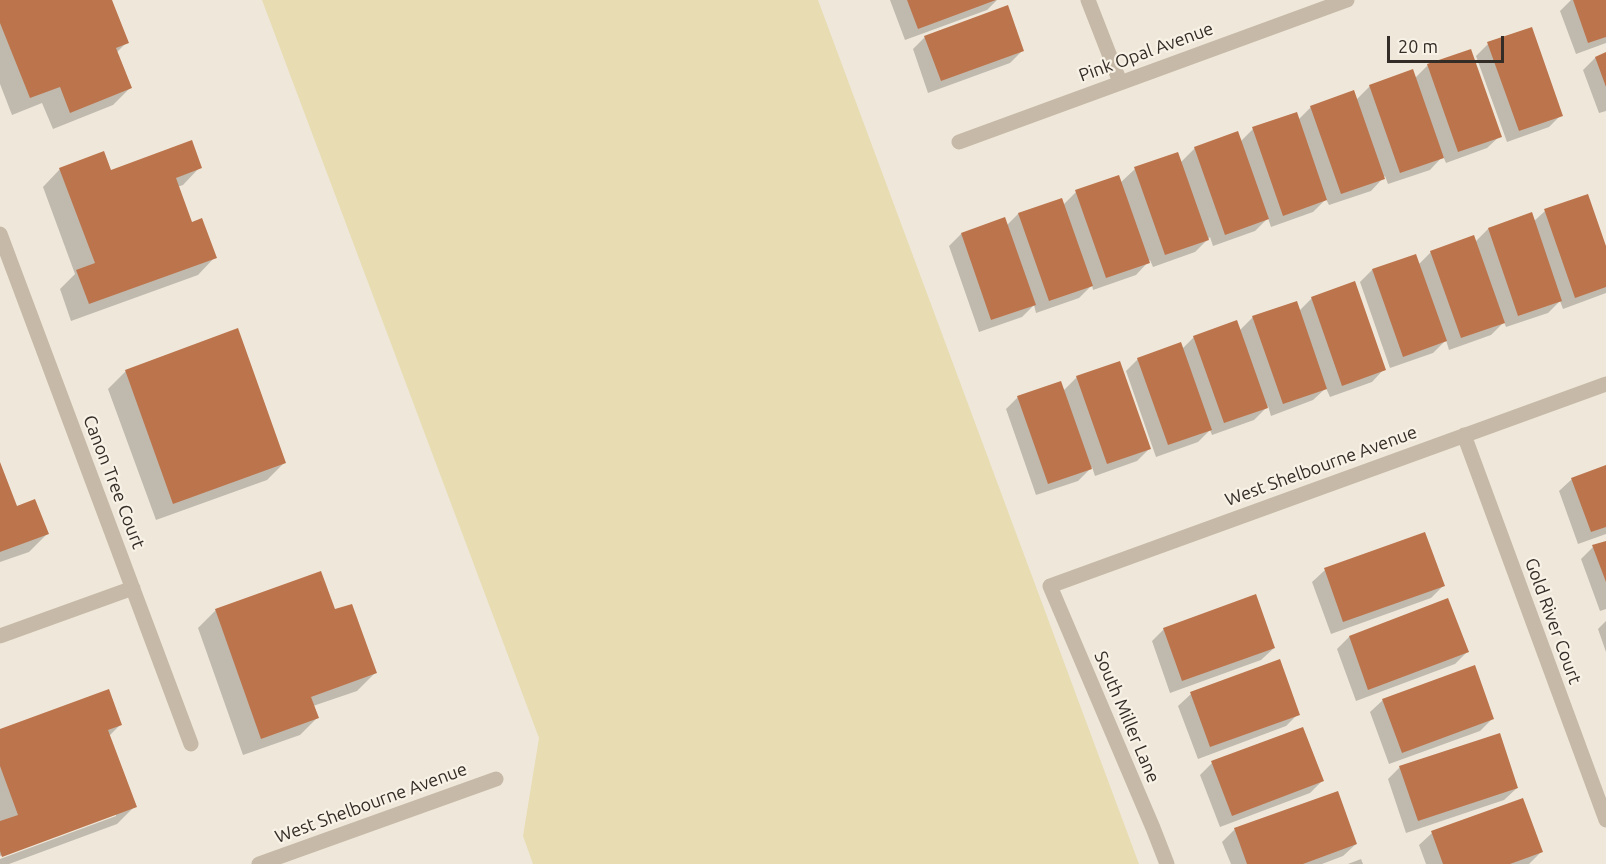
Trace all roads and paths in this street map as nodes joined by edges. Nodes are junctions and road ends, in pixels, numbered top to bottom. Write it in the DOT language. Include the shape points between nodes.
graph roads {
  1 [pos="1088,0"];
  2 [pos="1347,0"];
  3 [pos="1120,82"];
  4 [pos="959,142"];
  5 [pos="0,234"];
  6 [pos="1606,384"];
  7 [pos="1464,435"];
  8 [pos="1050,586"];
  9 [pos="133,588"];
  10 [pos="0,636"];
  11 [pos="191,744"];
  12 [pos="496,779"];
  13 [pos="1606,820"];
  14 [pos="259,864"];
  15 [pos="1167,864"];
  1 -- 3 [label="street"];
  2 -- 3 [label="street, Pink Opal Avenue"];
  3 -- 4 [label="street, Pink Opal Avenue"];
  5 -- 9 [label="street, Canon Tree Court"];
  6 -- 7 [label="street, West Shelbourne Avenue"];
  7 -- 8 [label="street, West Shelbourne Avenue"];
  7 -- 13 [label="street, Gold River Court"];
  8 -- 15 [label="street, South Miller Lane"];
  9 -- 10 [label="street"];
  9 -- 11 [label="street, Canon Tree Court"];
  12 -- 14 [label="street, West Shelbourne Avenue"];
}
